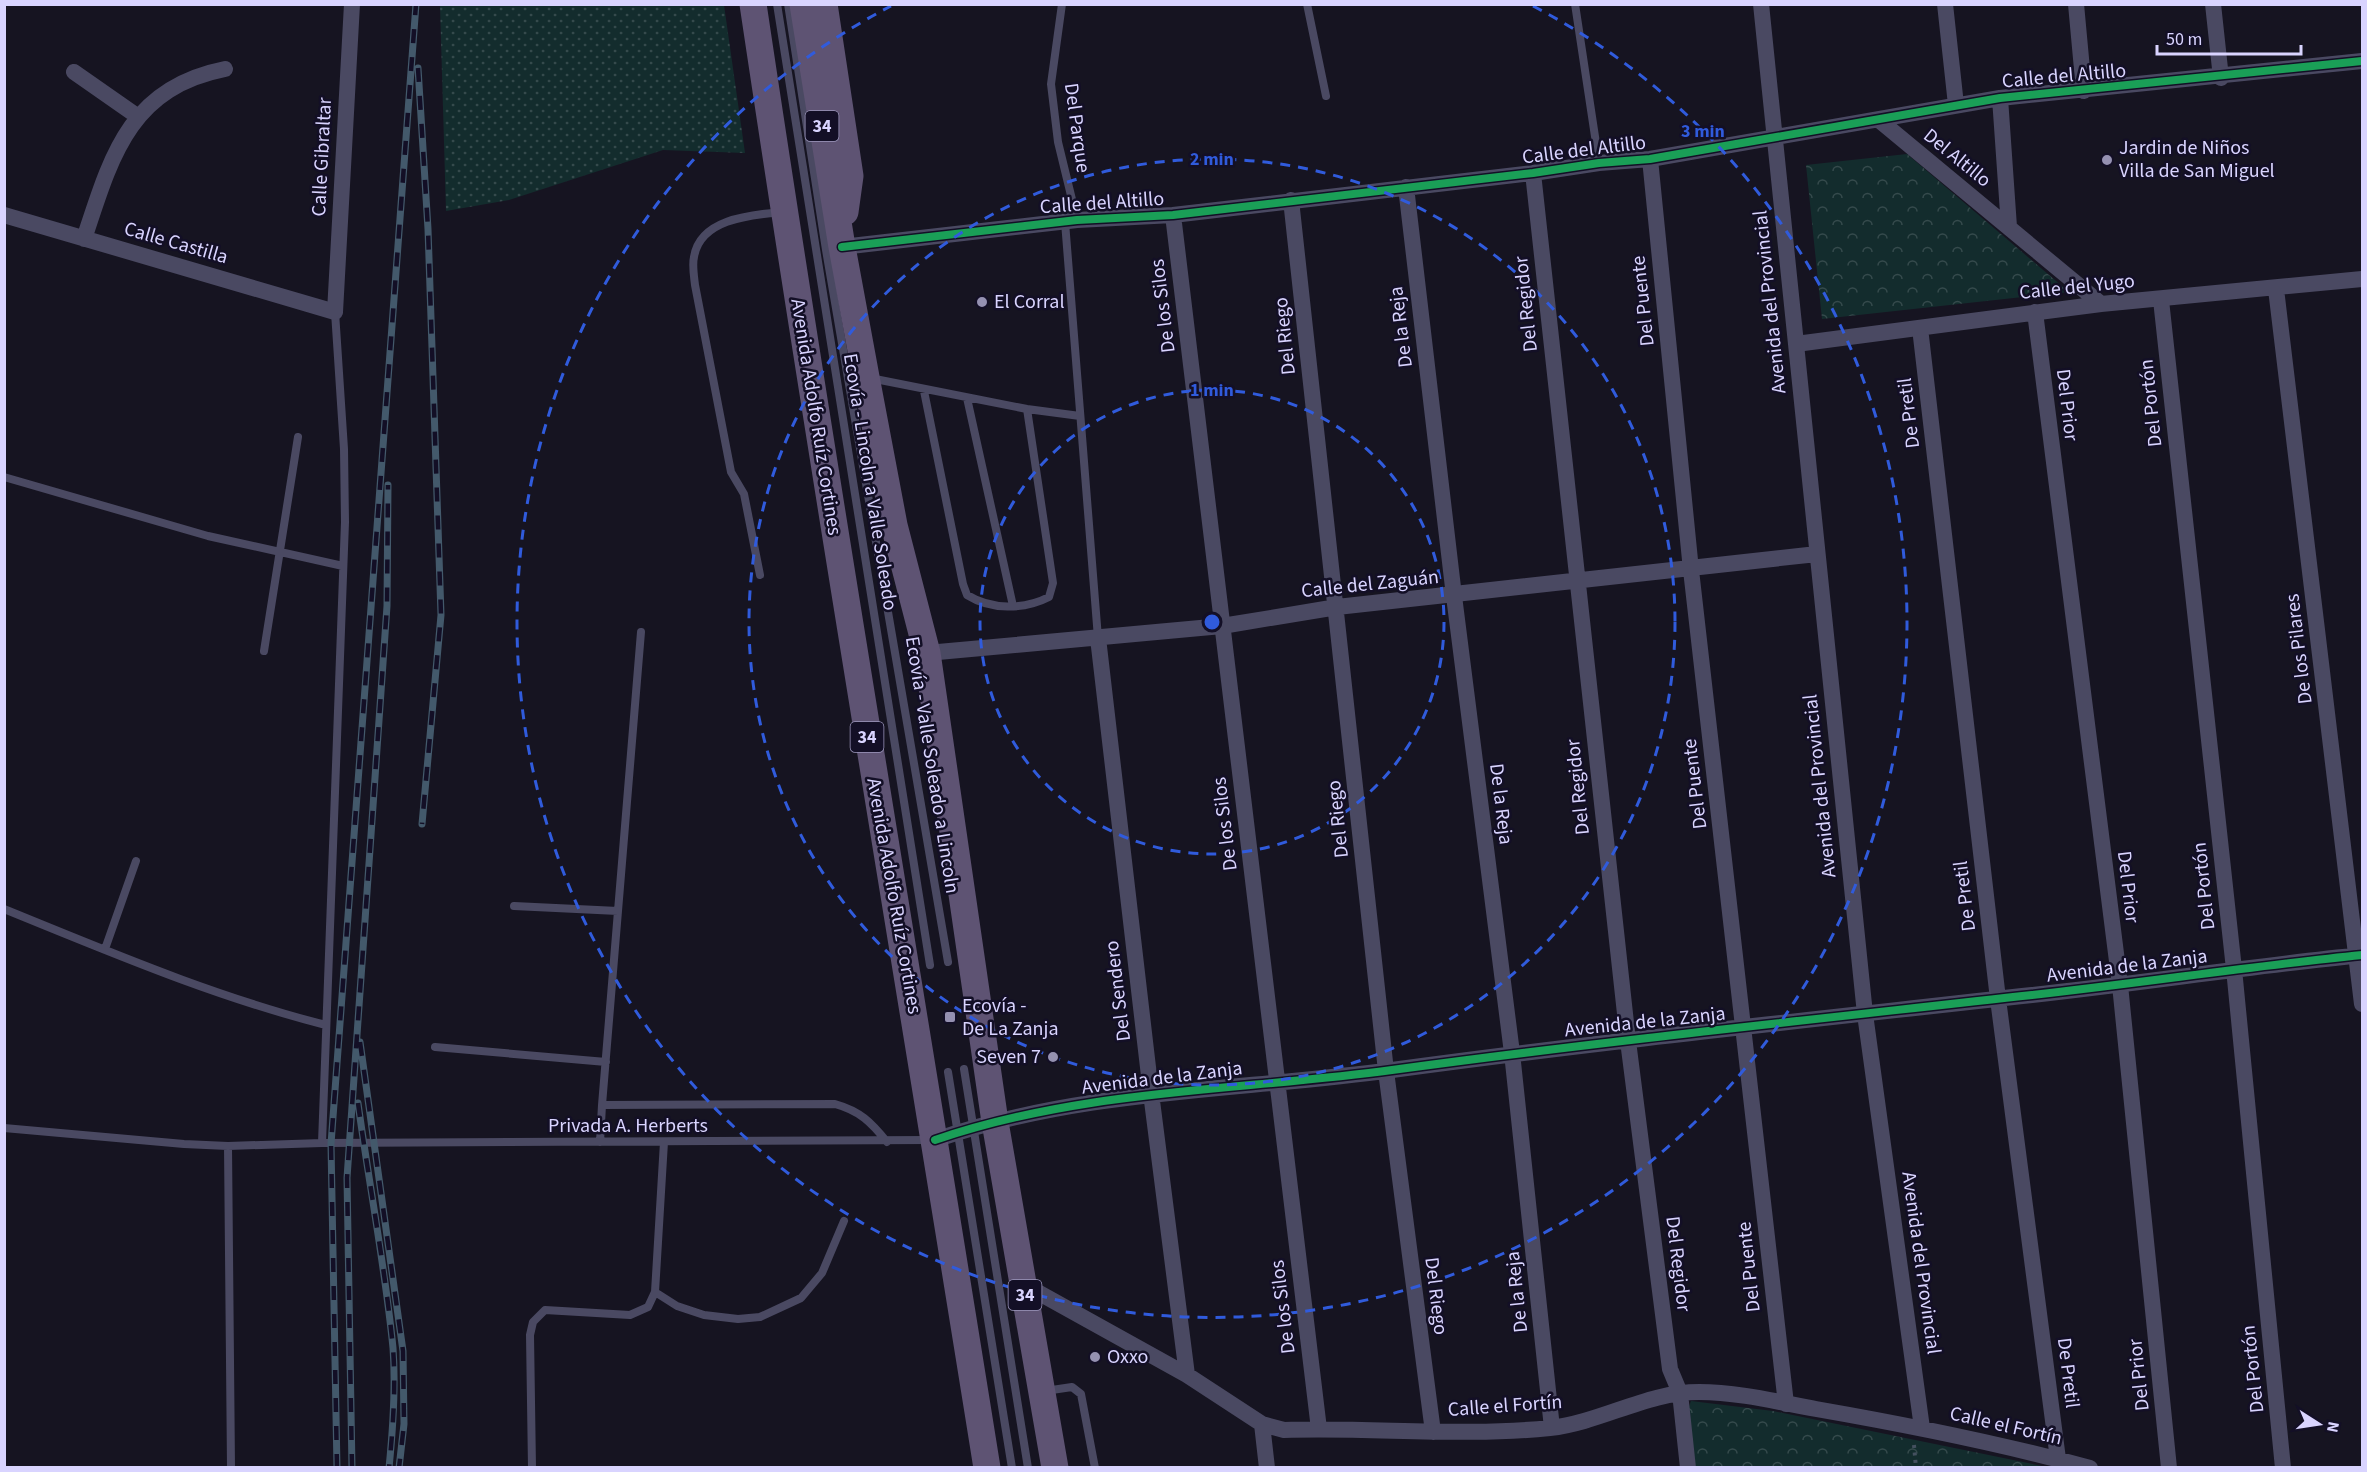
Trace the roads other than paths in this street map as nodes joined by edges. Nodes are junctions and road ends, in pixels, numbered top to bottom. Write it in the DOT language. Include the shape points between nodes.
graph roads {
  1 [pos="352,4"];
  2 [pos="753,4"];
  3 [pos="777,4"];
  4 [pos="788,4"];
  5 [pos="803,4"];
  6 [pos="824,4"];
  7 [pos="1062,4"];
  8 [pos="1307,4"];
  9 [pos="1575,4"];
  10 [pos="1761,4"];
  11 [pos="1945,4"];
  12 [pos="2076,4"];
  13 [pos="2213,4"];
  14 [pos="2362,62"];
  15 [pos="225,69"];
  16 [pos="74,72"];
  17 [pos="2221,78"];
  18 [pos="2084,91"];
  19 [pos="1326,96"];
  20 [pos="2000,98"];
  21 [pos="1956,105"];
  22 [pos="136,116"];
  23 [pos="1879,120"];
  24 [pos="1774,138"];
  25 [pos="1650,159"];
  26 [pos="1599,163"];
  27 [pos="1533,173"];
  28 [pos="1406,187"];
  29 [pos="1291,200"];
  30 [pos="784,212"];
  31 [pos="4,215"];
  32 [pos="1173,215"];
  33 [pos="1071,221"];
  34 [pos="2009,227"];
  35 [pos="84,238"];
  36 [pos="841,240"];
  37 [pos="2362,279"];
  38 [pos="2276,289"];
  39 [pos="2161,300"];
  40 [pos="2100,304"];
  41 [pos="335,312"];
  42 [pos="2034,312"];
  43 [pos="1920,328"];
  44 [pos="1796,344"];
  45 [pos="866,377"];
  46 [pos="924,391"];
  47 [pos="967,398"];
  48 [pos="1027,410"];
  49 [pos="1080,416"];
  50 [pos="298,437"];
  51 [pos="4,477"];
  52 [pos="278,552"];
  53 [pos="1817,554"];
  54 [pos="344,566"];
  55 [pos="1691,570"];
  56 [pos="760,575"];
  57 [pos="1576,582"];
  58 [pos="1454,596"];
  59 [pos="1013,606"];
  60 [pos="1337,607"];
  61 [pos="1222,626"];
  62 [pos="640,632"];
  63 [pos="1098,638"];
  64 [pos="264,651"];
  65 [pos="927,653"];
  66 [pos="136,861"];
  67 [pos="514,906"];
  68 [pos="4,909"];
  69 [pos="618,911"];
  70 [pos="105,949"];
  71 [pos="2360,955"];
  72 [pos="948,962"];
  73 [pos="930,965"];
  74 [pos="2234,969"];
  75 [pos="2120,985"];
  76 [pos="1998,999"];
  77 [pos="2362,1004"];
  78 [pos="1865,1014"];
  79 [pos="326,1025"];
  80 [pos="1744,1028"];
  81 [pos="1628,1041"];
  82 [pos="435,1047"];
  83 [pos="1512,1053"];
  84 [pos="606,1062"];
  85 [pos="964,1069"];
  86 [pos="1386,1071"];
  87 [pos="948,1072"];
  88 [pos="1276,1081"];
  89 [pos="1151,1093"];
  90 [pos="602,1105"];
  91 [pos="4,1128"];
  92 [pos="965,1131"];
  93 [pos="600,1142"];
  94 [pos="664,1142"];
  95 [pos="887,1142"];
  96 [pos="322,1143"];
  97 [pos="228,1146"];
  98 [pos="844,1221"];
  99 [pos="1023,1284"];
  100 [pos="655,1292"];
  101 [pos="1187,1375"];
  102 [pos="1041,1391"];
  103 [pos="1680,1393"];
  104 [pos="1786,1404"];
  105 [pos="1263,1424"];
  106 [pos="1552,1428"];
  107 [pos="1922,1428"];
  108 [pos="1319,1429"];
  109 [pos="1433,1432"];
  110 [pos="2058,1459"];
  111 [pos="231,1467"];
  112 [pos="532,1467"];
  113 [pos="987,1467"];
  114 [pos="1011,1467"];
  115 [pos="1028,1467"];
  116 [pos="1054,1467"];
  117 [pos="1095,1467"];
  118 [pos="1267,1467"];
  119 [pos="1688,1467"];
  120 [pos="2090,1467"];
  121 [pos="2169,1467"];
  122 [pos="2283,1467"];
  1 -- 41 [label="street, Calle Gibraltar"];
  2 -- 30 [label="main road, Avenida Adolfo Ruíz Cortines / 34"];
  3 -- 73 [label="lane, Ecovía - Lincoln a Valle Soleado"];
  4 -- 72 [label="lane, Ecovía - Valle Soleado a Lincoln" via="824,238"];
  5 -- 36 [label="main road, Avenida Adolfo Ruíz Cortines / 34"];
  6 -- 36 [label="main road, Avenida Adolfo Ruíz Cortines / 34" via="850,176"];
  7 -- 33 [label="lane, Del Parque" via="1051,84"];
  8 -- 19 [label="lane"];
  9 -- 26 [label="lane"];
  10 -- 24 [label="street, Avenida del Provincial"];
  11 -- 21 [label="street"];
  12 -- 18 [label="street"];
  13 -- 17 [label="street"];
  14 -- 17 [label="street, Calle del Altillo"];
  15 -- 22 [label="street" via="183,81"];
  16 -- 22 [label="street"];
  17 -- 18 [label="street, Calle del Altillo"];
  18 -- 20 [label="street, Calle del Altillo"];
  20 -- 21 [label="street, Calle del Altillo"];
  20 -- 34 [label="street, Del Altillo"];
  21 -- 23 [label="street, Calle del Altillo"];
  22 -- 35 [label="street" via="106,174"];
  23 -- 24 [label="street, Calle del Altillo"];
  23 -- 34 [label="street, Del Altillo"];
  24 -- 25 [label="street, Calle del Altillo"];
  24 -- 44 [label="street, Avenida del Provincial"];
  25 -- 26 [label="street, Calle del Altillo"];
  25 -- 55 [label="street, Del Puente"];
  26 -- 27 [label="street, Calle del Altillo"];
  27 -- 28 [label="street, Calle del Altillo"];
  27 -- 57 [label="street, Del Regidor"];
  28 -- 29 [label="street, Calle del Altillo"];
  28 -- 58 [label="street, De la Reja"];
  29 -- 32 [label="street, Calle del Altillo"];
  29 -- 60 [label="street, Del Riego"];
  30 -- 56 [label="lane" via="756,214 714,227 700,240 693,257 731,472 744,494"];
  30 -- 92 [label="main road, Avenida Adolfo Ruíz Cortines / 34" via="856,674"];
  31 -- 35 [label="street, Calle Castilla"];
  32 -- 33 [label="street, Calle del Altillo"];
  32 -- 61 [label="street, De los Silos"];
  33 -- 36 [label="street, Calle del Altillo"];
  33 -- 49 [label="lane, Del Parque"];
  34 -- 40 [label="street, Del Altillo"];
  35 -- 41 [label="street, Calle Castilla"];
  36 -- 45 [label="main road, Avenida Adolfo Ruíz Cortines / 34"];
  37 -- 38 [label="street, Calle del Yugo"];
  38 -- 39 [label="street, Calle del Yugo"];
  38 -- 71 [label="street, De los Pilares"];
  39 -- 40 [label="street, Calle del Yugo"];
  39 -- 74 [label="street, Del Portón"];
  40 -- 42 [label="street, Calle del Yugo"];
  41 -- 54 [label="lane" via="344,449"];
  42 -- 43 [label="street, Calle del Yugo"];
  42 -- 75 [label="street, Del Prior"];
  43 -- 44 [label="street, Calle del Yugo"];
  43 -- 76 [label="street, De Pretil"];
  44 -- 53 [label="street, Avenida del Provincial"];
  45 -- 46 [label="lane"];
  45 -- 65 [label="main road, Avenida Adolfo Ruíz Cortines / 34" via="894,525"];
  46 -- 47 [label="lane"];
  46 -- 59 [label="lane" via="967,595 982,604"];
  47 -- 48 [label="lane"];
  47 -- 59 [label="lane"];
  48 -- 49 [label="lane"];
  48 -- 59 [label="lane" via="1053,583 1049,597"];
  49 -- 63 [label="lane, Del Parque"];
  50 -- 52 [label="lane"];
  51 -- 52 [label="lane" via="208,536"];
  52 -- 54 [label="lane"];
  52 -- 64 [label="lane"];
  53 -- 55 [label="street, Calle del Zaguán"];
  53 -- 78 [label="street, Avenida del Provincial"];
  54 -- 79 [label="lane"];
  55 -- 57 [label="street, Calle del Zaguán"];
  55 -- 80 [label="street, Del Puente"];
  57 -- 58 [label="street, Calle del Zaguán"];
  57 -- 81 [label="street, Del Regidor"];
  58 -- 60 [label="street, Calle del Zaguán"];
  58 -- 83 [label="street, De la Reja"];
  60 -- 61 [label="street, Calle del Zaguán"];
  60 -- 86 [label="street, Del Riego"];
  61 -- 63 [label="street, Calle del Zaguán"];
  61 -- 88 [label="street, De los Silos"];
  62 -- 69 [label="lane"];
  63 -- 65 [label="street, Calle del Zaguán"];
  63 -- 89 [label="street, Del Sendero"];
  65 -- 92 [label="main road, Avenida Adolfo Ruíz Cortines / 34"];
  66 -- 70 [label="lane"];
  67 -- 69 [label="lane"];
  68 -- 70 [label="lane"];
  69 -- 84 [label="lane"];
  70 -- 79 [label="lane" via="214,992"];
  71 -- 74 [label="street, Avenida de la Zanja"];
  71 -- 77 [label="street, De los Pilares"];
  74 -- 75 [label="street, Avenida de la Zanja"];
  74 -- 122 [label="street, Del Portón"];
  75 -- 76 [label="street, Avenida de la Zanja"];
  75 -- 121 [label="street, Del Prior"];
  76 -- 78 [label="street, Avenida de la Zanja"];
  76 -- 110 [label="street, De Pretil"];
  78 -- 80 [label="street, Avenida de la Zanja"];
  78 -- 107 [label="street, Avenida del Provincial"];
  79 -- 96 [label="lane"];
  80 -- 81 [label="street, Avenida de la Zanja"];
  80 -- 104 [label="street, Del Puente"];
  81 -- 83 [label="street, Avenida de la Zanja"];
  81 -- 103 [label="street, Del Regidor" via="1670,1369"];
  82 -- 84 [label="lane"];
  83 -- 86 [label="street, Avenida de la Zanja"];
  83 -- 106 [label="street, De la Reja"];
  84 -- 90 [label="lane"];
  85 -- 92 [label="lane"];
  86 -- 88 [label="street, Avenida de la Zanja"];
  86 -- 109 [label="street, Del Riego"];
  87 -- 92 [label="lane"];
  88 -- 89 [label="street, Avenida de la Zanja"];
  88 -- 108 [label="street, De los Silos"];
  89 -- 92 [label="street, Avenida de la Zanja" via="1044,1109"];
  89 -- 101 [label="street, Del Sendero"];
  90 -- 93 [label="lane"];
  90 -- 95 [label="lane" via="835,1104 867,1117"];
  91 -- 97 [label="lane, Privada A. Herberts"];
  92 -- 95 [label="lane, Privada A. Herberts"];
  92 -- 99 [label="main road, Avenida Adolfo Ruíz Cortines / 34"];
  92 -- 113 [label="main road, Avenida Adolfo Ruíz Cortines / 34"];
  92 -- 114 [label="lane"];
  92 -- 115 [label="lane"];
  93 -- 94 [label="lane, Privada A. Herberts"];
  93 -- 96 [label="lane, Privada A. Herberts"];
  94 -- 95 [label="lane, Privada A. Herberts"];
  94 -- 100 [label="lane"];
  96 -- 97 [label="lane, Privada A. Herberts"];
  97 -- 111 [label="lane"];
  98 -- 100 [label="lane" via="822,1274 801,1298 760,1317 704,1315 677,1306"];
  99 -- 101 [label="street, Calle el Fortín"];
  99 -- 102 [label="main road, Avenida Adolfo Ruíz Cortines / 34"];
  100 -- 112 [label="lane" via="648,1307 630,1316 545,1310 533,1322"];
  101 -- 105 [label="street, Calle el Fortín"];
  102 -- 116 [label="main road, Avenida Adolfo Ruíz Cortines / 34"];
  102 -- 117 [label="lane" via="1072,1387 1081,1394"];
  103 -- 104 [label="street, Calle el Fortín" via="1716,1392"];
  103 -- 106 [label="street, Calle el Fortín" via="1632,1403"];
  103 -- 119 [label="street, Del Regidor"];
  104 -- 107 [label="street, Calle el Fortín"];
  105 -- 108 [label="street, Calle el Fortín" via="1284,1430"];
  105 -- 118 [label="street"];
  106 -- 109 [label="street, Calle el Fortín"];
  107 -- 110 [label="street, Calle el Fortín"];
  108 -- 109 [label="street, Calle el Fortín"];
  110 -- 120 [label="street, Calle el Fortín"];
}
